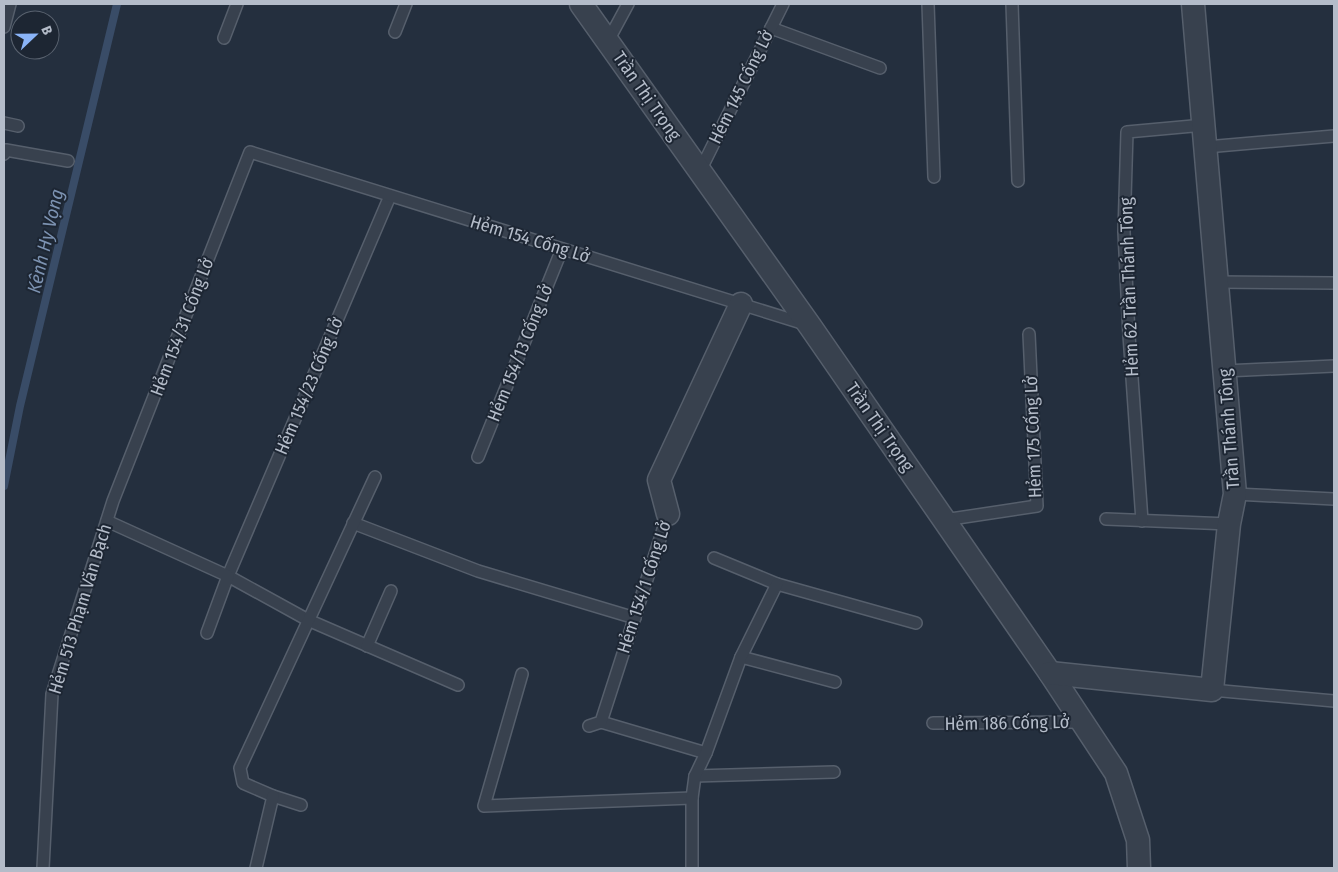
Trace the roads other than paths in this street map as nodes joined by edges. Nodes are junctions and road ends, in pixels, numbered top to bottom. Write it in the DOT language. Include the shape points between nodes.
graph roads {
  1 [pos="10,4"];
  2 [pos="238,4"];
  3 [pos="406,4"];
  4 [pos="581,4"];
  5 [pos="628,4"];
  6 [pos="782,4"];
  7 [pos="928,4"];
  8 [pos="1012,4"];
  9 [pos="1193,4"];
  10 [pos="4,27"];
  11 [pos="770,28"];
  12 [pos="394,32"];
  13 [pos="224,38"];
  14 [pos="608,41"];
  15 [pos="880,68"];
  16 [pos="4,123"];
  17 [pos="18,126"];
  18 [pos="1205,136"];
  19 [pos="1334,136"];
  20 [pos="250,152"];
  21 [pos="4,154"];
  22 [pos="68,161"];
  23 [pos="700,171"];
  24 [pos="934,177"];
  25 [pos="1018,181"];
  26 [pos="390,196"];
  27 [pos="562,249"];
  28 [pos="1217,282"];
  29 [pos="1334,282"];
  30 [pos="741,304"];
  31 [pos="810,326"];
  32 [pos="1029,334"];
  33 [pos="1334,366"];
  34 [pos="1225,371"];
  35 [pos="478,457"];
  36 [pos="375,477"];
  37 [pos="1235,494"];
  38 [pos="1334,499"];
  39 [pos="113,501"];
  40 [pos="668,514"];
  41 [pos="1106,519"];
  42 [pos="944,520"];
  43 [pos="1142,520"];
  44 [pos="107,521"];
  45 [pos="353,523"];
  46 [pos="1229,524"];
  47 [pos="714,558"];
  48 [pos="228,576"];
  49 [pos="777,584"];
  50 [pos="391,591"];
  51 [pos="635,618"];
  52 [pos="308,620"];
  53 [pos="916,623"];
  54 [pos="207,633"];
  55 [pos="367,646"];
  56 [pos="741,657"];
  57 [pos="1050,673"];
  58 [pos="522,674"];
  59 [pos="835,682"];
  60 [pos="458,685"];
  61 [pos="1212,690"];
  62 [pos="1334,701"];
  63 [pos="601,722"];
  64 [pos="1082,722"];
  65 [pos="933,724"];
  66 [pos="589,726"];
  67 [pos="706,753"];
  68 [pos="834,772"];
  69 [pos="696,776"];
  70 [pos="274,796"];
  71 [pos="692,798"];
  72 [pos="301,805"];
  73 [pos="43,868"];
  74 [pos="256,868"];
  75 [pos="692,868"];
  76 [pos="1139,868"];
  1 -- 10 [label="lane"];
  2 -- 13 [label="lane"];
  3 -- 12 [label="lane"];
  4 -- 14 [label="street, Trần Thị Trọng"];
  5 -- 14 [label="lane"];
  6 -- 11 [label="lane, Hẻm 145 Cống Lở"];
  7 -- 24 [label="lane"];
  8 -- 25 [label="lane"];
  9 -- 18 [label="street, Trần Thánh Tông"];
  11 -- 15 [label="lane"];
  11 -- 23 [label="lane, Hẻm 145 Cống Lở"];
  14 -- 23 [label="street, Trần Thị Trọng"];
  16 -- 17 [label="lane"];
  18 -- 19 [label="lane"];
  18 -- 28 [label="street, Trần Thánh Tông"];
  18 -- 43 [label="lane, Hẻm 62 Trần Thánh Tông" via="1126,132 1124,232"];
  20 -- 26 [label="lane, Hẻm 154 Cống Lở"];
  20 -- 39 [label="lane, Hẻm 154/31 Cống Lở"];
  21 -- 22 [label="lane" via="6,150"];
  23 -- 31 [label="street, Trần Thị Trọng"];
  26 -- 27 [label="lane, Hẻm 154 Cống Lở"];
  26 -- 48 [label="lane, Hẻm 154/23 Cống Lở"];
  27 -- 30 [label="lane, Hẻm 154 Cống Lở"];
  27 -- 35 [label="lane, Hẻm 154/13 Cống Lở"];
  28 -- 29 [label="lane"];
  28 -- 34 [label="street, Trần Thánh Tông"];
  30 -- 31 [label="lane, Hẻm 154 Cống Lở"];
  30 -- 40 [label="street, Hẻm 154/1 Cống Lở" via="660,480"];
  31 -- 42 [label="street, Trần Thị Trọng"];
  32 -- 42 [label="lane, Hẻm 175 Cống Lở" via="1038,506"];
  33 -- 34 [label="lane"];
  34 -- 37 [label="street, Trần Thánh Tông"];
  36 -- 45 [label="lane"];
  37 -- 38 [label="lane"];
  37 -- 46 [label="street, Trần Thánh Tông"];
  39 -- 44 [label="lane, Hẻm 513 Phạm Văn Bạch"];
  40 -- 51 [label="lane, Hẻm 154/1 Cống Lở"];
  41 -- 43 [label="lane"];
  42 -- 57 [label="street, Trần Thị Trọng"];
  43 -- 46 [label="lane"];
  44 -- 48 [label="lane"];
  44 -- 73 [label="lane, Hẻm 513 Phạm Văn Bạch" via="52,694"];
  45 -- 51 [label="lane" via="478,571"];
  45 -- 52 [label="lane"];
  46 -- 61 [label="street, Trần Thánh Tông"];
  47 -- 49 [label="lane"];
  48 -- 52 [label="lane"];
  48 -- 54 [label="lane, Hẻm 154/23 Cống Lở"];
  49 -- 53 [label="lane"];
  49 -- 56 [label="lane"];
  50 -- 55 [label="lane"];
  51 -- 63 [label="lane, Hẻm 154/1 Cống Lở"];
  52 -- 55 [label="lane"];
  52 -- 70 [label="lane" via="240,768 243,782"];
  55 -- 60 [label="lane"];
  56 -- 59 [label="lane"];
  56 -- 67 [label="lane"];
  57 -- 61 [label="street"];
  57 -- 64 [label="street, Trần Thị Trọng"];
  58 -- 71 [label="lane" via="484,806"];
  61 -- 62 [label="lane"];
  63 -- 66 [label="lane"];
  63 -- 67 [label="lane"];
  64 -- 65 [label="lane, Hẻm 186 Cống Lở"];
  64 -- 76 [label="street, Trần Thị Trọng" via="1116,773 1138,840"];
  67 -- 69 [label="lane"];
  68 -- 69 [label="lane"];
  69 -- 71 [label="lane"];
  70 -- 72 [label="lane"];
  70 -- 74 [label="lane"];
  71 -- 75 [label="lane"];
}
